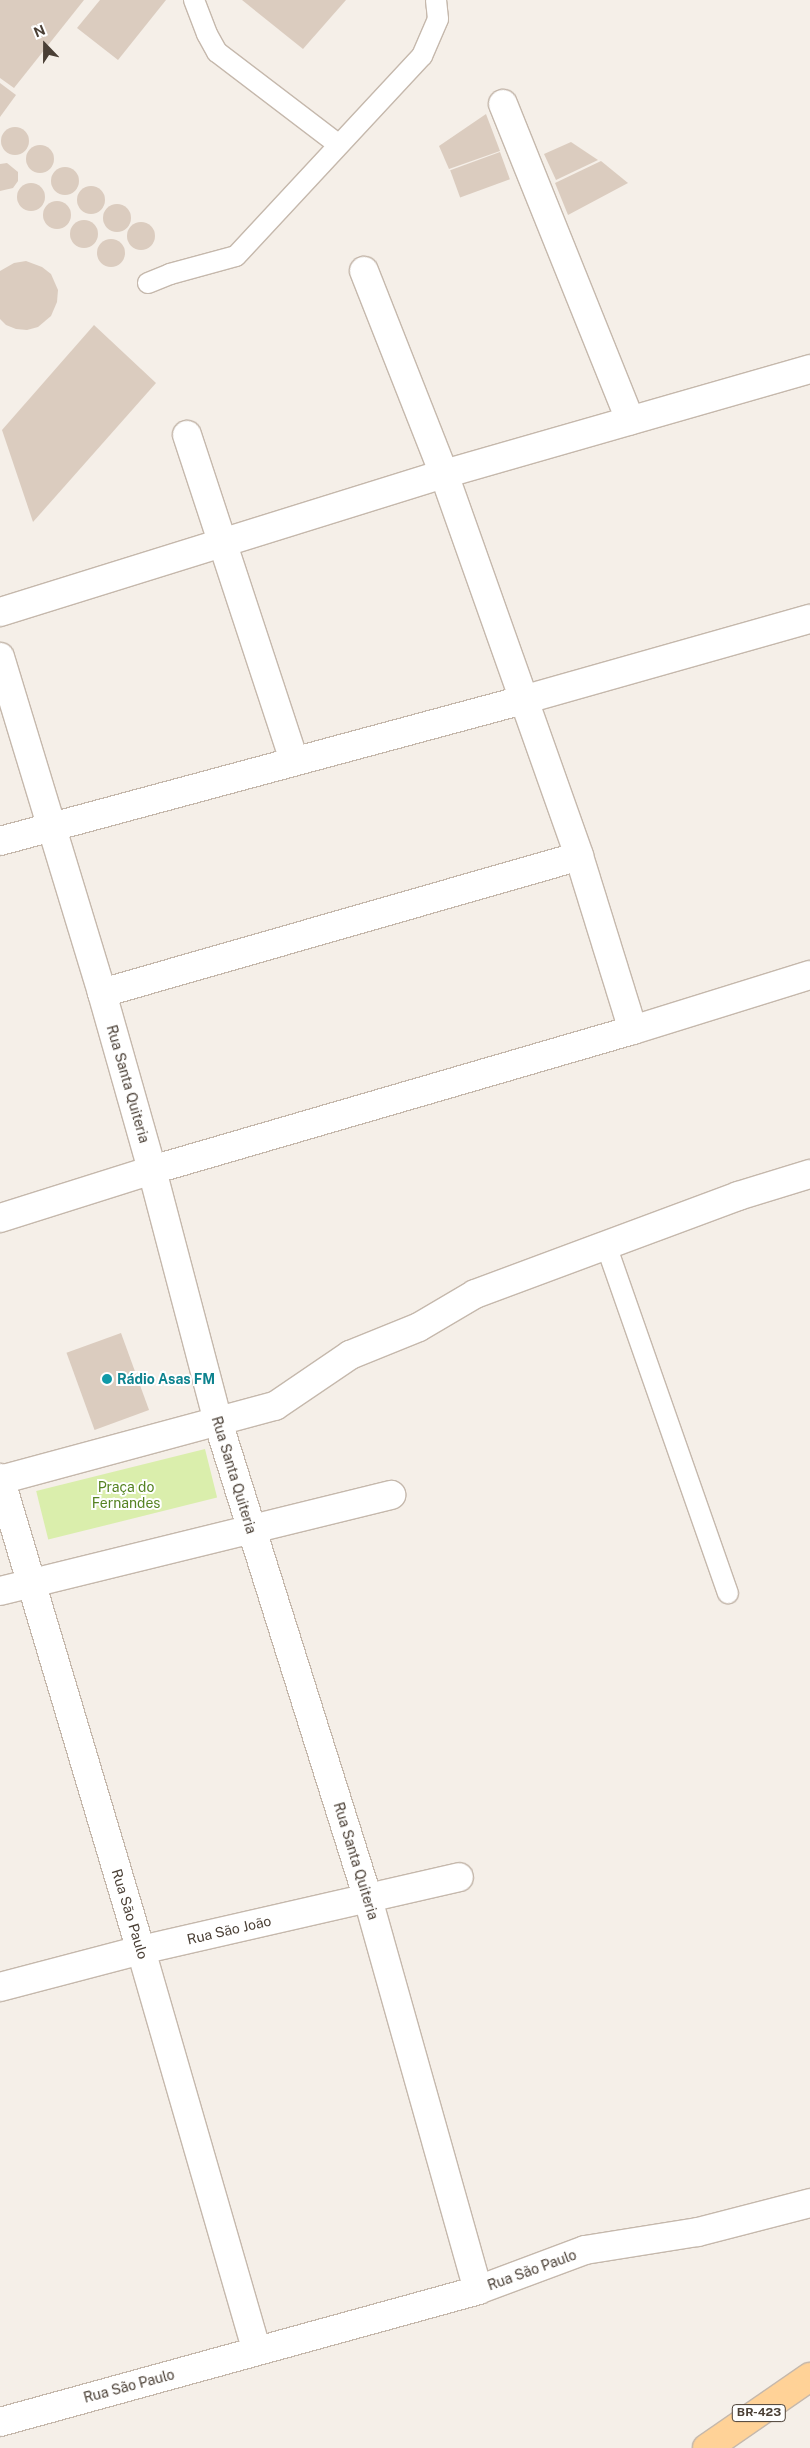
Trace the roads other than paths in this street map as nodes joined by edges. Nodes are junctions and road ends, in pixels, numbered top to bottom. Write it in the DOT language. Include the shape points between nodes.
graph roads {
  1 [pos="194,0"];
  2 [pos="436,0"];
  3 [pos="502,104"];
  4 [pos="339,145"];
  5 [pos="364,271"];
  6 [pos="148,283"];
  7 [pos="810,369"];
  8 [pos="630,420"];
  9 [pos="187,435"];
  10 [pos="444,474"];
  11 [pos="222,545"];
  12 [pos="0,612"];
  13 [pos="810,619"];
  14 [pos="0,657"];
  15 [pos="523,700"];
  16 [pos="294,760"];
  17 [pos="52,826"];
  18 [pos="0,841"];
  19 [pos="579,856"];
  20 [pos="810,975"];
  21 [pos="102,993"];
  22 [pos="633,1030"];
  23 [pos="152,1170"];
  24 [pos="810,1174"];
  25 [pos="0,1218"];
  26 [pos="606,1245"];
  27 [pos="218,1422"];
  28 [pos="0,1479"];
  29 [pos="391,1494"];
  30 [pos="250,1530"];
  31 [pos="30,1583"];
  32 [pos="0,1591"];
  33 [pos="728,1593"];
  34 [pos="459,1877"];
  35 [pos="368,1899"];
  36 [pos="141,1950"];
  37 [pos="0,1987"];
  38 [pos="810,2203"];
  39 [pos="478,2290"];
  40 [pos="257,2351"];
  41 [pos="810,2377"];
  42 [pos="3,2413"];
  43 [pos="707,2448"];
  1 -- 4 [label="lane" via="217,52"];
  2 -- 4 [label="lane" via="438,19 422,56"];
  3 -- 8 [label="street"];
  4 -- 6 [label="lane" via="236,256"];
  5 -- 10 [label="street"];
  7 -- 8 [label="street"];
  8 -- 10 [label="street"];
  9 -- 11 [label="street"];
  10 -- 11 [label="street"];
  10 -- 15 [label="street"];
  11 -- 12 [label="street"];
  11 -- 16 [label="street"];
  13 -- 15 [label="street"];
  14 -- 17 [label="street, Rua Santa Quiteria"];
  15 -- 16 [label="street"];
  15 -- 19 [label="street"];
  16 -- 17 [label="street"];
  17 -- 18 [label="street"];
  17 -- 21 [label="street, Rua Santa Quiteria"];
  19 -- 21 [label="street"];
  19 -- 22 [label="street"];
  20 -- 22 [label="street"];
  21 -- 23 [label="street, Rua Santa Quiteria"];
  22 -- 23 [label="street"];
  23 -- 25 [label="street"];
  23 -- 27 [label="street, Rua Santa Quiteria"];
  24 -- 26 [label="street" via="738,1196"];
  26 -- 27 [label="street" via="475,1294 419,1327 350,1355 275,1406"];
  26 -- 33 [label="lane"];
  27 -- 28 [label="street"];
  27 -- 30 [label="street, Rua Santa Quiteria"];
  28 -- 31 [label="street, Rua São Paulo"];
  29 -- 30 [label="street"];
  30 -- 31 [label="street"];
  30 -- 35 [label="street, Rua Santa Quiteria"];
  31 -- 32 [label="street"];
  31 -- 36 [label="street, Rua São Paulo"];
  34 -- 35 [label="street, Rua São João"];
  35 -- 36 [label="street, Rua São João"];
  35 -- 39 [label="street, Rua Santa Quiteria"];
  36 -- 37 [label="street, Rua São João"];
  36 -- 40 [label="street, Rua São Paulo"];
  38 -- 39 [label="street, Rua São Paulo" via="698,2232 585,2250"];
  39 -- 40 [label="street, Rua São Paulo"];
  40 -- 42 [label="street, Rua São Paulo"];
  41 -- 43 [label="main road, BR-423"];
}
